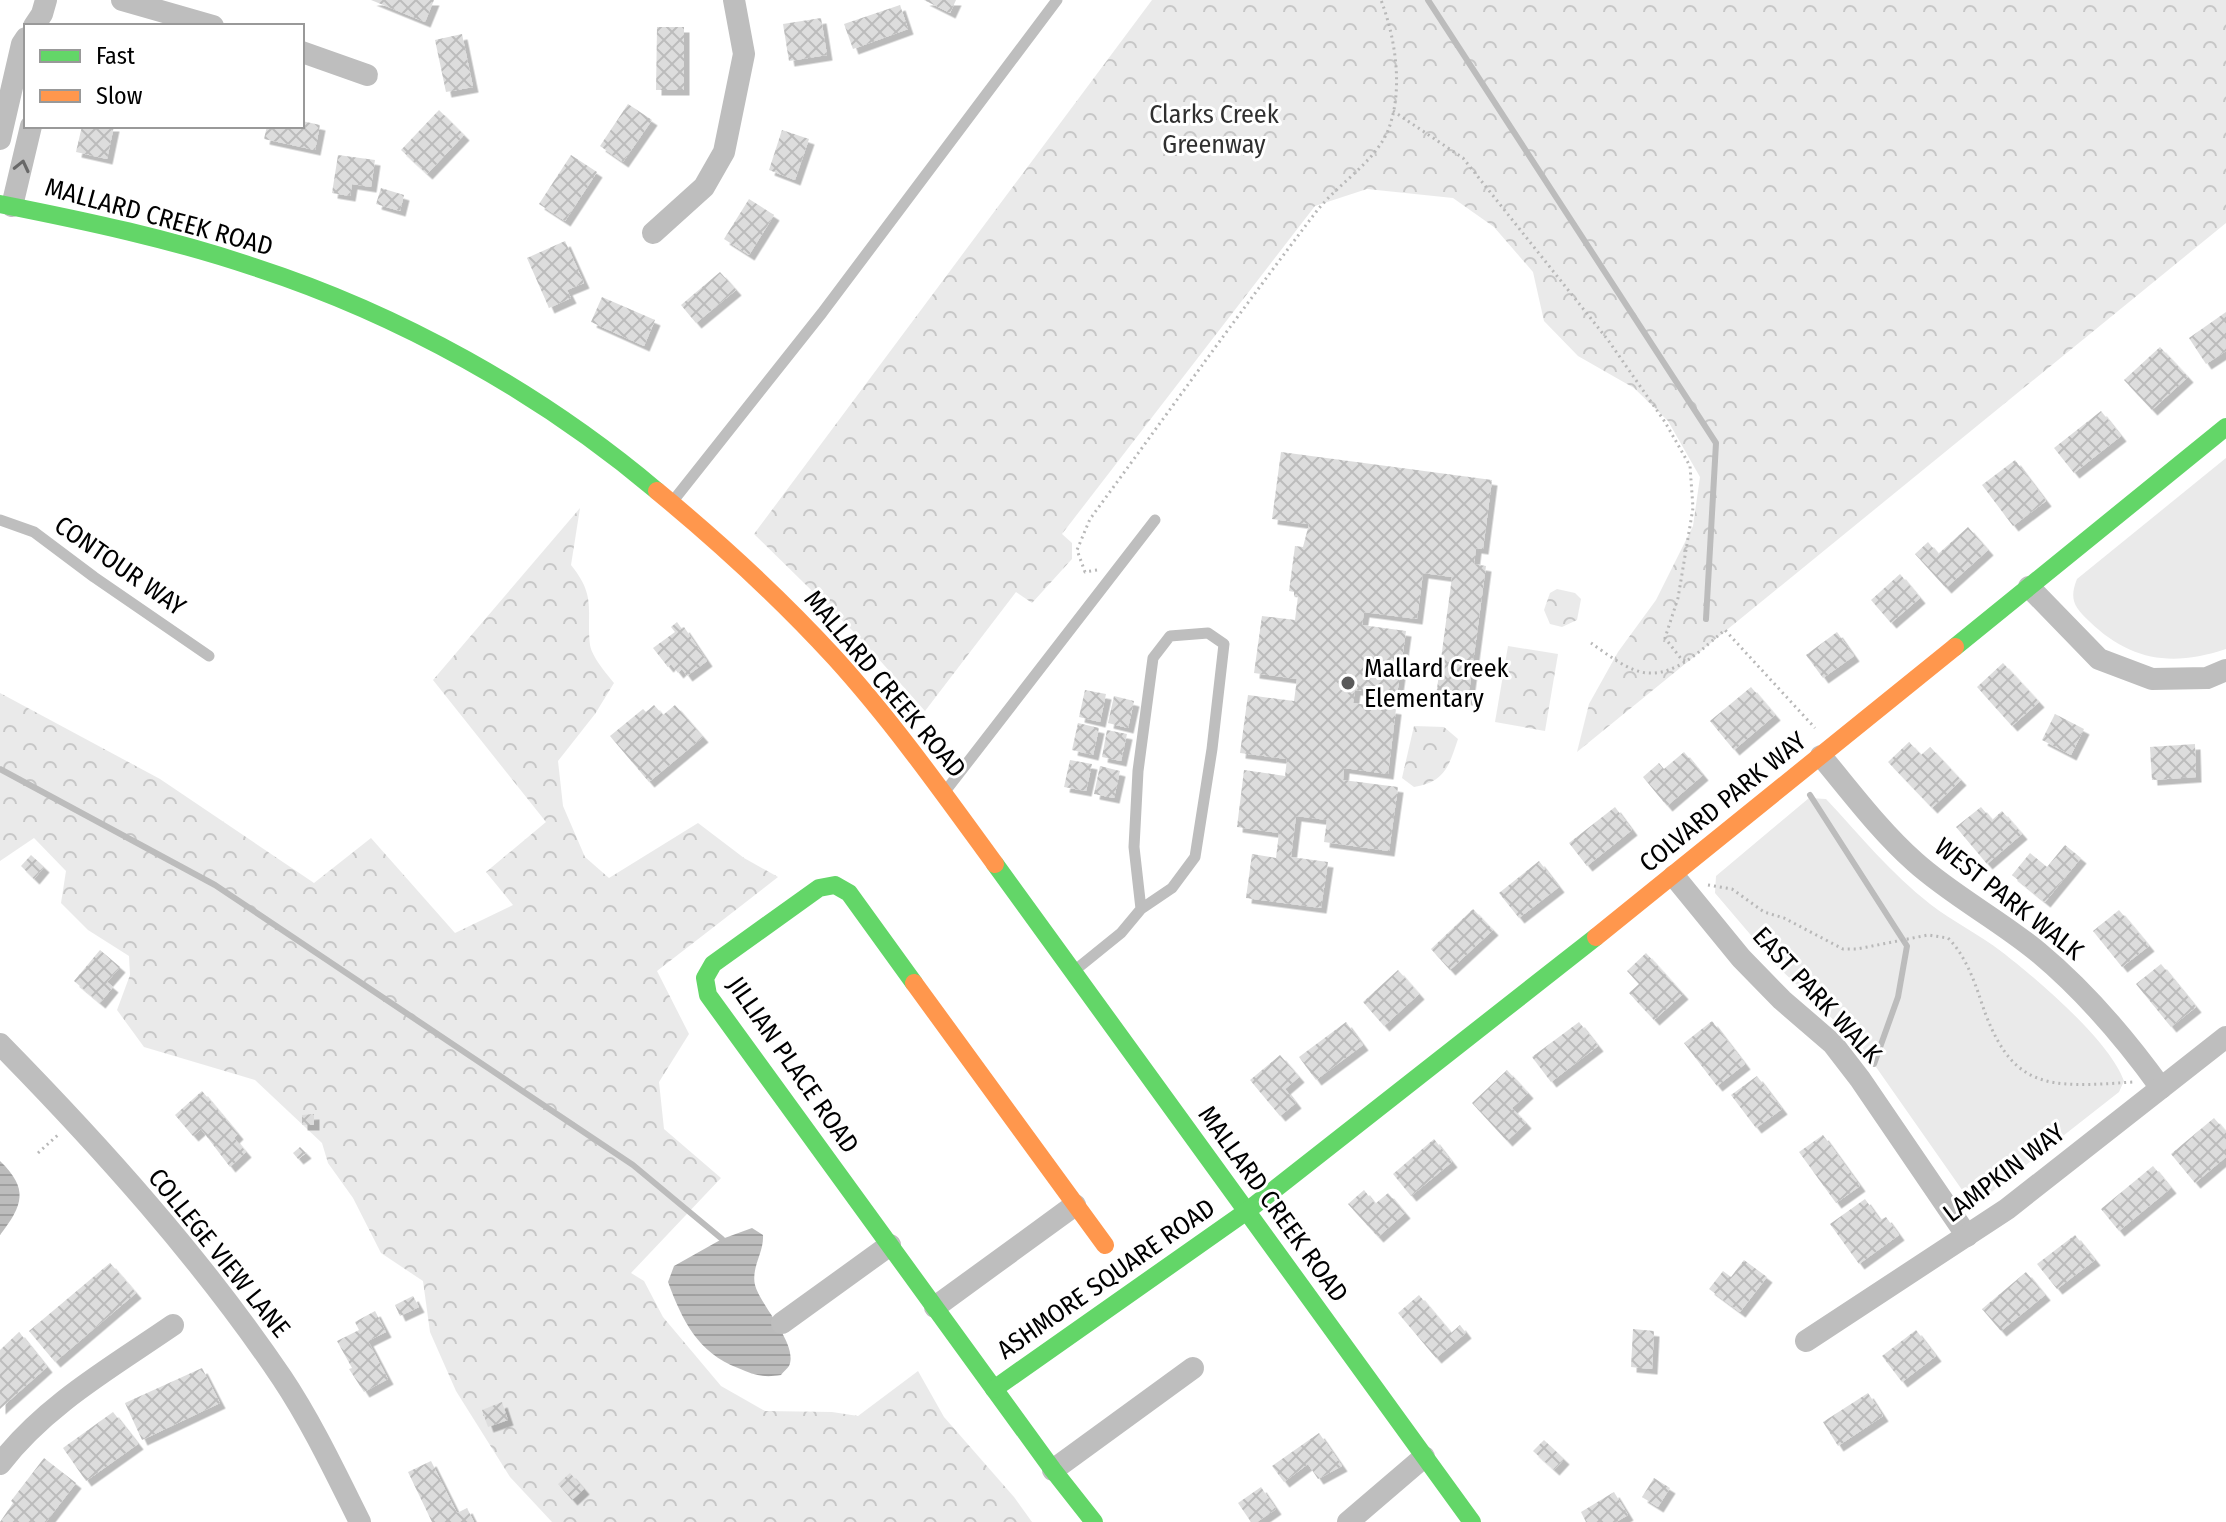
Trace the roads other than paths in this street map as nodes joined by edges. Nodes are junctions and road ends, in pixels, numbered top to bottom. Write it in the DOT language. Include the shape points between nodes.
graph roads {
  1 [pos="122,0"];
  2 [pos="734,0"];
  3 [pos="1057,0"];
  4 [pos="206,24"];
  5 [pos="24,41"];
  6 [pos="304,53"];
  7 [pos="367,75"];
  8 [pos="30,128"];
  9 [pos="0,139"];
  10 [pos="6,205"];
  11 [pos="653,233"];
  12 [pos="2226,427"];
  13 [pos="672,503"];
  14 [pos="0,520"];
  15 [pos="1155,520"];
  16 [pos="2029,587"];
  17 [pos="209,656"];
  18 [pos="2226,670"];
  19 [pos="1821,746"];
  20 [pos="944,793"];
  21 [pos="1674,876"];
  22 [pos="1141,909"];
  23 [pos="1074,971"];
  24 [pos="2226,1037"];
  25 [pos="0,1044"];
  26 [pos="2151,1085"];
  27 [pos="1075,1205"];
  28 [pos="1247,1211"];
  29 [pos="1967,1236"];
  30 [pos="890,1245"];
  31 [pos="1105,1245"];
  32 [pos="935,1307"];
  33 [pos="782,1323"];
  34 [pos="173,1325"];
  35 [pos="1806,1341"];
  36 [pos="1193,1368"];
  37 [pos="994,1389"];
  38 [pos="1424,1457"];
  39 [pos="0,1464"];
  40 [pos="1053,1470"];
  41 [pos="360,1522"];
  42 [pos="1094,1522"];
  43 [pos="1348,1522"];
  44 [pos="1472,1522"];
  1 -- 4 [label="street"];
  2 -- 11 [label="street" via="744,54 724,152 704,187"];
  3 -- 13 [label="lane"];
  5 -- 9 [label="street"];
  6 -- 7 [label="street"];
  10 -- 8 [label="street, one-way"];
  10 -- 13 [label="street, MALLARD CREEK ROAD" via="225,258 374,316 533,402"];
  12 -- 16 [label="street, COLVARD PARK WAY"];
  13 -- 20 [label="street, MALLARD CREEK ROAD" via="805,626"];
  14 -- 17 [label="lane, CONTOUR WAY" via="34,532"];
  15 -- 20 [label="lane"];
  16 -- 18 [label="street" via="2099,659 2152,679 2207,678"];
  16 -- 19 [label="street, COLVARD PARK WAY"];
  19 -- 21 [label="street, COLVARD PARK WAY"];
  19 -- 26 [label="street, WEST PARK WALK" via="1911,859 2071,981 2127,1042"];
  20 -- 23 [label="street, MALLARD CREEK ROAD"];
  21 -- 28 [label="street, COLVARD PARK WAY"];
  21 -- 29 [label="street, EAST PARK WALK" via="1741,958 1833,1044"];
  22 -- 22 [label="lane" via="1172,888 1195,857 1224,644 1208,633 1170,636 1153,658 1136,801 1134,847"];
  22 -- 23 [label="lane" via="1121,933"];
  23 -- 28 [label="street, MALLARD CREEK ROAD"];
  24 -- 26 [label="street, LAMPKIN WAY"];
  25 -- 41 [label="street, COLLEGE VIEW LANE" via="185,1249 263,1351"];
  26 -- 29 [label="street, LAMPKIN WAY" via="2007,1209"];
  27 -- 30 [label="street, JILLIAN PLACE ROAD" via="849,893 825,885 713,964 706,972 705,989"];
  27 -- 31 [label="street, JILLIAN PLACE ROAD"];
  27 -- 32 [label="street"];
  28 -- 37 [label="street, ASHMORE SQUARE ROAD"];
  28 -- 38 [label="street, MALLARD CREEK ROAD"];
  29 -- 35 [label="street, LAMPKIN WAY"];
  30 -- 32 [label="street, JILLIAN PLACE ROAD"];
  30 -- 33 [label="street"];
  32 -- 37 [label="street, JILLIAN PLACE ROAD"];
  34 -- 39 [label="street" via="52,1410"];
  36 -- 40 [label="street"];
  37 -- 40 [label="street, JILLIAN PLACE ROAD"];
  38 -- 43 [label="street"];
  38 -- 44 [label="street, MALLARD CREEK ROAD"];
  40 -- 42 [label="street, JILLIAN PLACE ROAD"];
}
